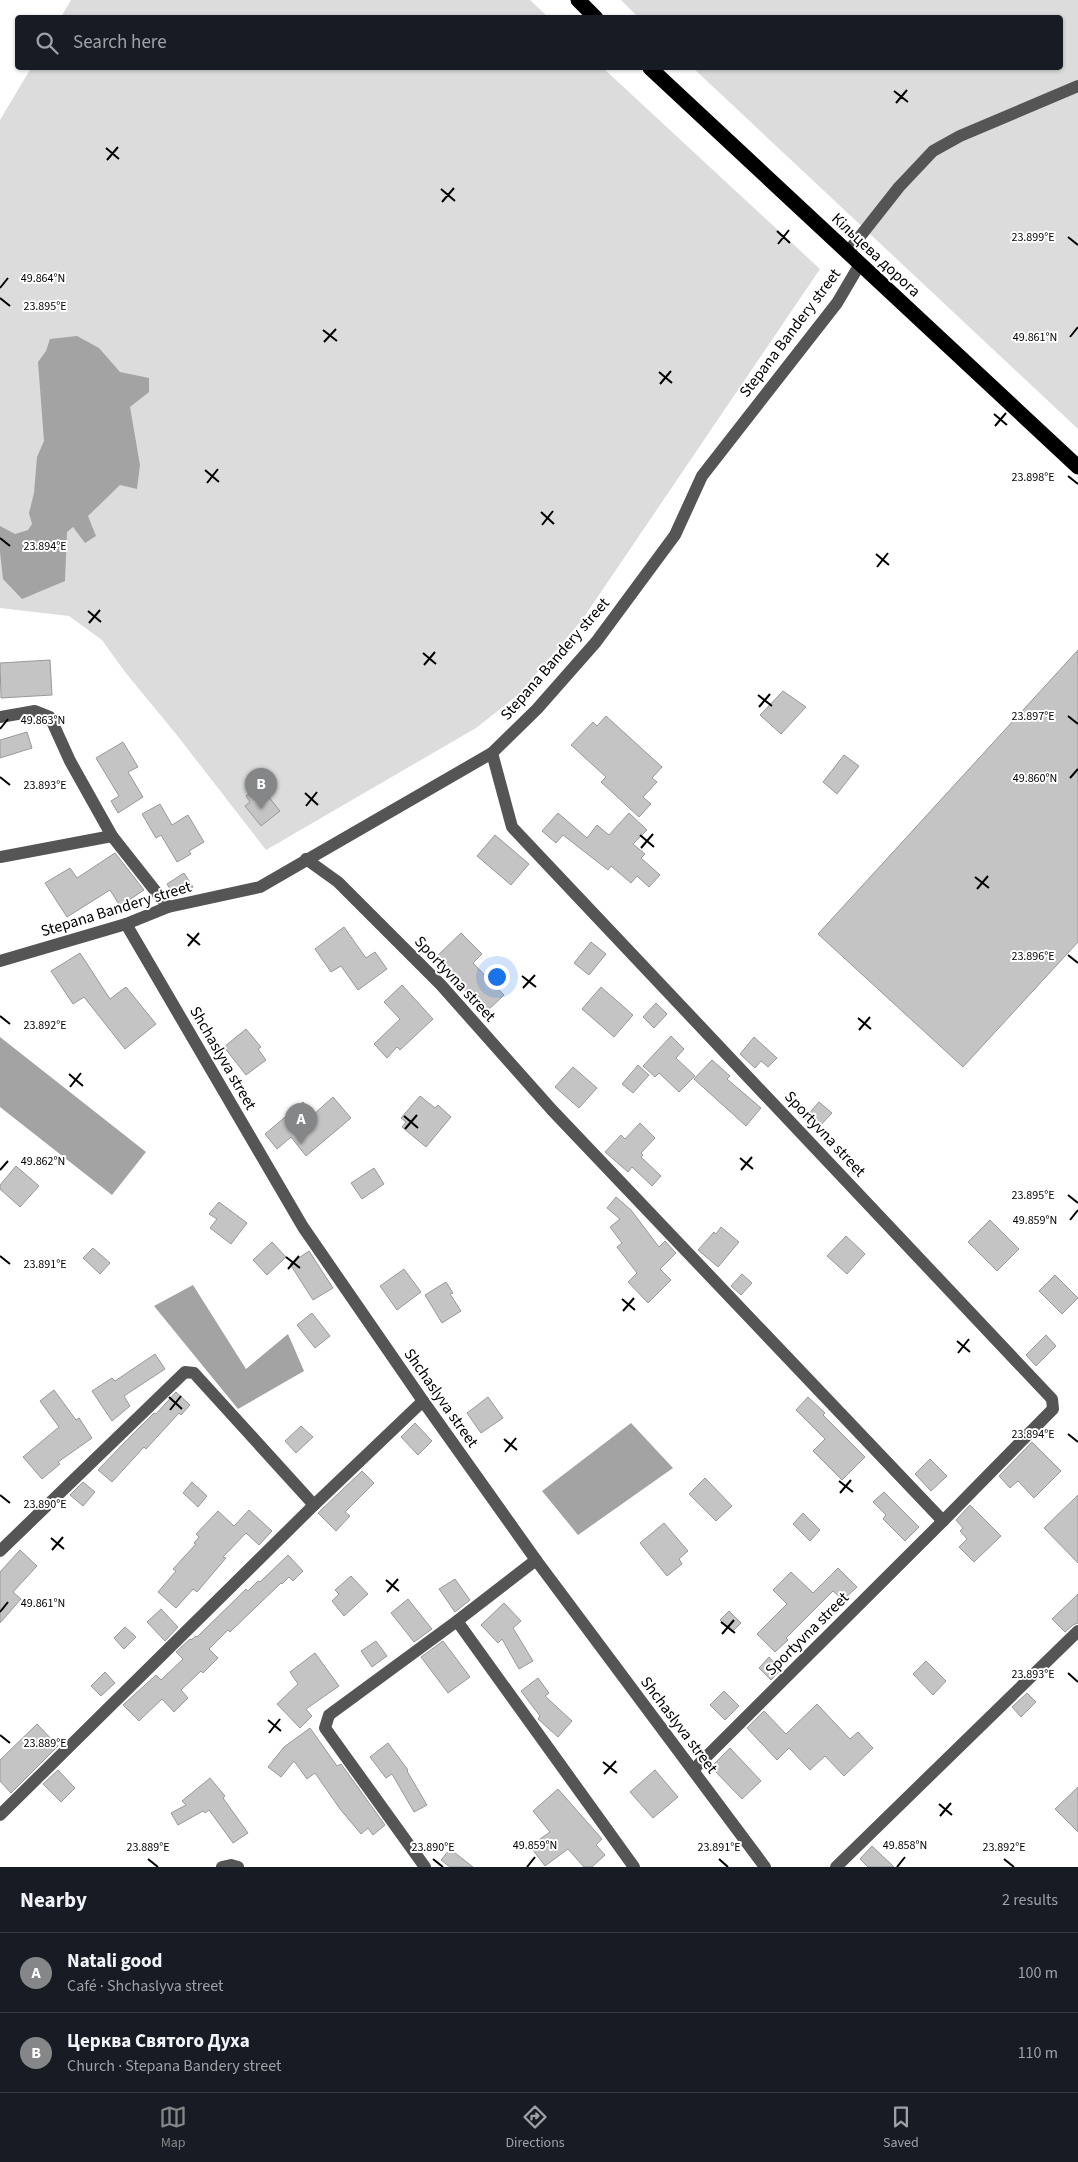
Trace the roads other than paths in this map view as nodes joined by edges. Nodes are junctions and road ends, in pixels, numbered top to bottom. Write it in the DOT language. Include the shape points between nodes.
graph roads {
  1 [pos="578,0"];
  2 [pos="593,15"];
  3 [pos="652,70"];
  4 [pos="1078,86"];
  5 [pos="847,252"];
  6 [pos="860,264"];
  7 [pos="1078,468"];
  8 [pos="0,716"];
  9 [pos="492,753"];
  10 [pos="112,836"];
  11 [pos="0,857"];
  12 [pos="306,860"];
  13 [pos="168,906"];
  14 [pos="126,924"];
  15 [pos="0,961"];
  16 [pos="424,1401"];
  17 [pos="314,1504"];
  18 [pos="943,1521"];
  19 [pos="0,1551"];
  20 [pos="536,1560"];
  21 [pos="457,1621"];
  22 [pos="1078,1631"];
  23 [pos="693,1770"];
  24 [pos="0,1815"];
  25 [pos="222,1867"];
  26 [pos="238,1867"];
  27 [pos="425,1867"];
  28 [pos="634,1867"];
  29 [pos="765,1867"];
  30 [pos="836,1867"];
  1 -- 2 [label="highway"];
  3 -- 5 [label="highway, Кільцева дорога"];
  4 -- 5 [label="street" via="960,136 933,151 899,187"];
  5 -- 6 [label="highway, Кільцева дорога"];
  6 -- 7 [label="highway, Кільцева дорога"];
  6 -- 9 [label="street, Stepana Bandery street" via="837,303 702,476 676,535 601,634 537,709"];
  8 -- 10 [label="street" via="35,711 50,717 70,761"];
  9 -- 12 [label="street, Stepana Bandery street"];
  9 -- 18 [label="street, Sportyvna street" via="512,826 1052,1398 1053,1408"];
  10 -- 11 [label="street"];
  10 -- 13 [label="street"];
  12 -- 13 [label="street, Stepana Bandery street" via="260,887"];
  12 -- 18 [label="street, Sportyvna street" via="338,882 441,985 552,1110"];
  13 -- 14 [label="street, Stepana Bandery street"];
  14 -- 15 [label="street, Stepana Bandery street"];
  14 -- 16 [label="street, Shchaslyva street" via="303,1227"];
  16 -- 17 [label="street"];
  16 -- 20 [label="street, Shchaslyva street"];
  17 -- 19 [label="street" via="194,1373 185,1372"];
  17 -- 24 [label="street"];
  18 -- 23 [label="street, Sportyvna street"];
  20 -- 21 [label="street"];
  20 -- 23 [label="street, Shchaslyva street"];
  21 -- 27 [label="street" via="329,1715 325,1728"];
  21 -- 28 [label="street"];
  22 -- 30 [label="street"];
  23 -- 29 [label="street, Shchaslyva street"];
  25 -- 26 [label="street"];
}
